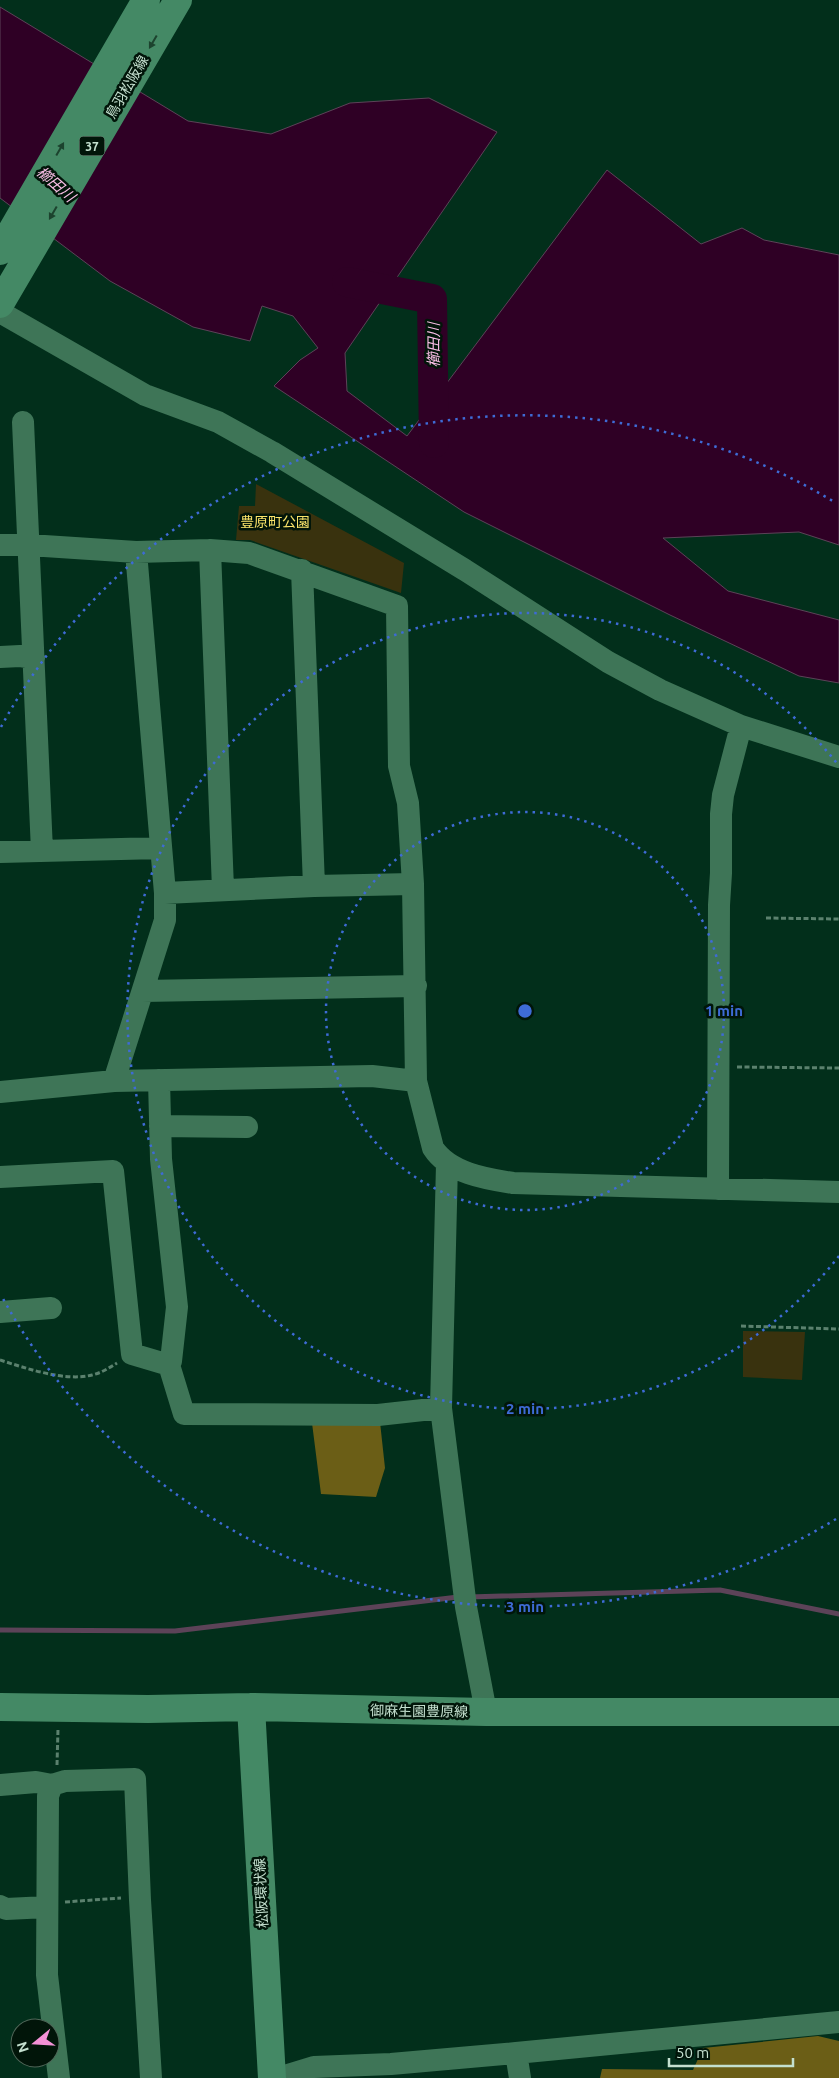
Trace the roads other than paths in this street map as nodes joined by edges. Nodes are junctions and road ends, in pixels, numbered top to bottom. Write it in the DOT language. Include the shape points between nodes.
graph roads {
  1 [pos="146,0"];
  2 [pos="178,0"];
  3 [pos="0,251"];
  4 [pos="2,303"];
  5 [pos="23,422"];
  6 [pos="0,545"];
  7 [pos="29,545"];
  8 [pos="210,550"];
  9 [pos="136,552"];
  10 [pos="302,570"];
  11 [pos="0,657"];
  12 [pos="34,658"];
  13 [pos="741,726"];
  14 [pos="839,757"];
  15 [pos="161,848"];
  16 [pos="42,851"];
  17 [pos="0,852"];
  18 [pos="413,884"];
  19 [pos="314,886"];
  20 [pos="223,889"];
  21 [pos="165,893"];
  22 [pos="416,986"];
  23 [pos="143,991"];
  24 [pos="159,1080"];
  25 [pos="114,1081"];
  26 [pos="416,1081"];
  27 [pos="0,1092"];
  28 [pos="160,1126"];
  29 [pos="247,1127"];
  30 [pos="447,1164"];
  31 [pos="0,1177"];
  32 [pos="718,1189"];
  33 [pos="839,1192"];
  34 [pos="51,1308"];
  35 [pos="0,1312"];
  36 [pos="169,1366"];
  37 [pos="441,1408"];
  38 [pos="0,1707"];
  39 [pos="251,1708"];
  40 [pos="486,1712"];
  41 [pos="839,1712"];
  42 [pos="0,1784"];
  43 [pos="54,1784"];
  44 [pos="47,1907"];
  45 [pos="3,1908"];
  46 [pos="839,2022"];
  47 [pos="516,2054"];
  48 [pos="59,2078"];
  49 [pos="151,2078"];
  50 [pos="272,2078"];
  51 [pos="278,2078"];
  52 [pos="520,2078"];
  3 -- 1 [label="main road, 鳥羽松阪線 / 37, one-way"];
  2 -- 4 [label="main road, 鳥羽松阪線 / 37, one-way"];
  4 -- 13 [label="street" via="146,395 218,422 272,452 608,662 660,690"];
  5 -- 7 [label="street"];
  6 -- 7 [label="street"];
  7 -- 9 [label="street"];
  7 -- 12 [label="street"];
  8 -- 9 [label="street"];
  8 -- 10 [label="street" via="249,552"];
  8 -- 20 [label="street"];
  9 -- 15 [label="street"];
  10 -- 18 [label="street" via="397,606 398,766 408,803"];
  10 -- 19 [label="street"];
  11 -- 12 [label="street"];
  12 -- 16 [label="street"];
  13 -- 14 [label="street"];
  13 -- 32 [label="street" via="721,814"];
  15 -- 16 [label="street"];
  15 -- 21 [label="street"];
  16 -- 17 [label="street"];
  18 -- 19 [label="street"];
  18 -- 22 [label="street"];
  19 -- 20 [label="street"];
  20 -- 21 [label="street"];
  21 -- 23 [label="street" via="166,920"];
  22 -- 23 [label="street"];
  22 -- 26 [label="street"];
  23 -- 25 [label="street"];
  24 -- 25 [label="street"];
  24 -- 26 [label="street" via="372,1076"];
  24 -- 28 [label="street"];
  25 -- 27 [label="street"];
  26 -- 30 [label="street" via="434,1148"];
  28 -- 29 [label="street"];
  28 -- 36 [label="street" via="178,1307"];
  30 -- 32 [label="street" via="488,1179 513,1183"];
  30 -- 37 [label="street"];
  31 -- 36 [label="street" via="113,1170 132,1354"];
  32 -- 33 [label="street"];
  34 -- 35 [label="street"];
  36 -- 37 [label="street" via="184,1414 378,1415"];
  37 -- 40 [label="street" via="465,1596"];
  38 -- 39 [label="main road, 御麻生園豊原線"];
  39 -- 40 [label="main road, 御麻生園豊原線"];
  39 -- 50 [label="main road, 松阪環状線"];
  40 -- 41 [label="main road, 御麻生園豊原線"];
  42 -- 43 [label="street"];
  43 -- 44 [label="street" via="48,1796"];
  43 -- 49 [label="street" via="135,1778"];
  44 -- 45 [label="street"];
  44 -- 48 [label="street" via="47,1975"];
  46 -- 47 [label="street"];
  47 -- 51 [label="street" via="314,2067"];
  47 -- 52 [label="street"];
}
